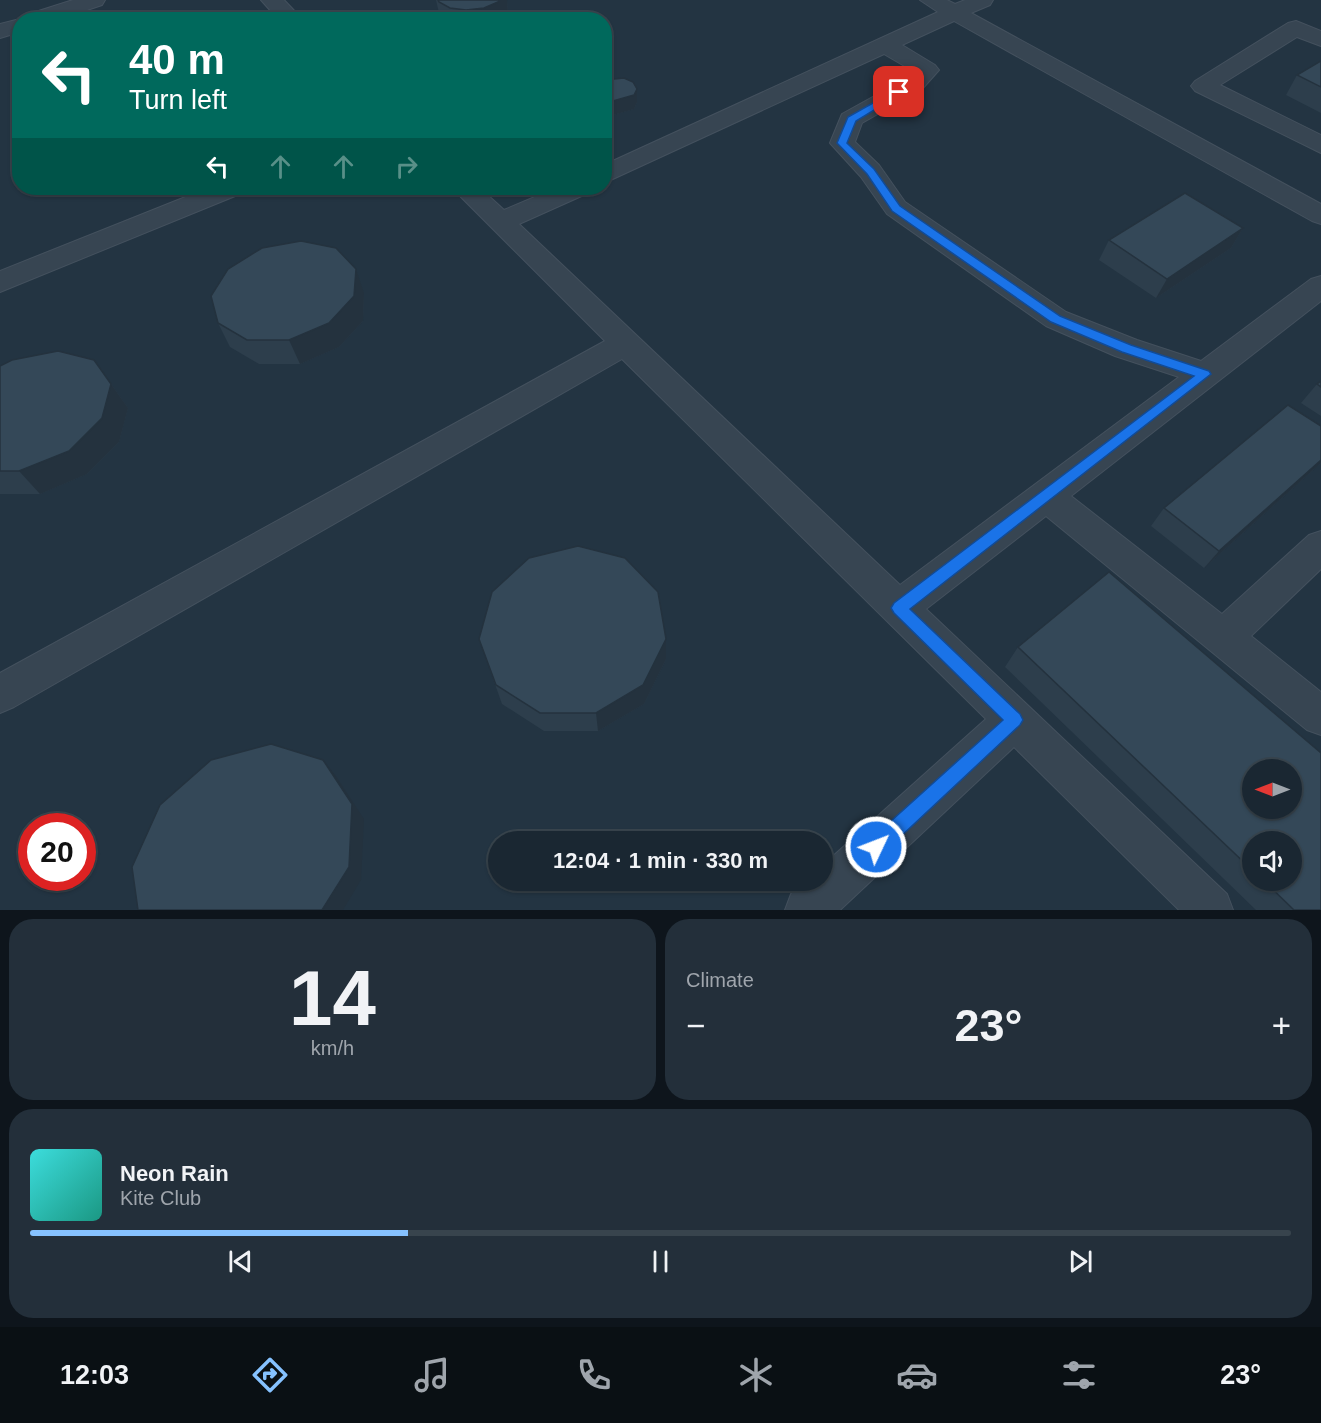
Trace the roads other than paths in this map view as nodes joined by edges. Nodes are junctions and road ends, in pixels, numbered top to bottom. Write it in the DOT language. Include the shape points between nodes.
graph roads {
  1 [pos="94,0"];
  2 [pos="272,0"];
  3 [pos="931,0"];
  4 [pos="982,0"];
  5 [pos="58,12"];
  6 [pos="284,12"];
  7 [pos="955,13"];
  8 [pos="1321,39"];
  9 [pos="886,45"];
  10 [pos="1321,145"];
  11 [pos="612,171"];
  12 [pos="214,195"];
  13 [pos="472,195"];
  14 [pos="561,195"];
  15 [pos="1321,215"];
  16 [pos="501,222"];
  17 [pos="0,282"];
  18 [pos="1321,286"];
  19 [pos="626,343"];
  20 [pos="1205,374"];
  21 [pos="1046,496"];
  22 [pos="1321,546"];
  23 [pos="899,608"];
  24 [pos="1224,638"];
  25 [pos="0,694"];
  26 [pos="1321,716"];
  27 [pos="1014,720"];
  28 [pos="807,910"];
  29 [pos="1211,910"];
  1 -- 5 [label="lane"];
  2 -- 6 [label="lane"];
  3 -- 7 [label="lane"];
  4 -- 7 [label="lane"];
  7 -- 9 [label="lane"];
  7 -- 15 [label="lane"];
  8 -- 10 [label="lane" via="1296,28 1203,86"];
  9 -- 11 [label="lane"];
  9 -- 20 [label="lane" via="927,70 915,83 851,119 842,143 870,171 896,208 1056,319"];
  12 -- 17 [label="lane"];
  13 -- 16 [label="lane"];
  14 -- 16 [label="lane"];
  16 -- 19 [label="lane"];
  18 -- 20 [label="lane"];
  19 -- 23 [label="lane"];
  19 -- 25 [label="lane"];
  20 -- 21 [label="lane"];
  21 -- 23 [label="lane"];
  21 -- 24 [label="lane"];
  22 -- 24 [label="lane"];
  23 -- 27 [label="lane"];
  24 -- 26 [label="lane"];
  27 -- 28 [label="lane"];
  27 -- 29 [label="lane"];
}
